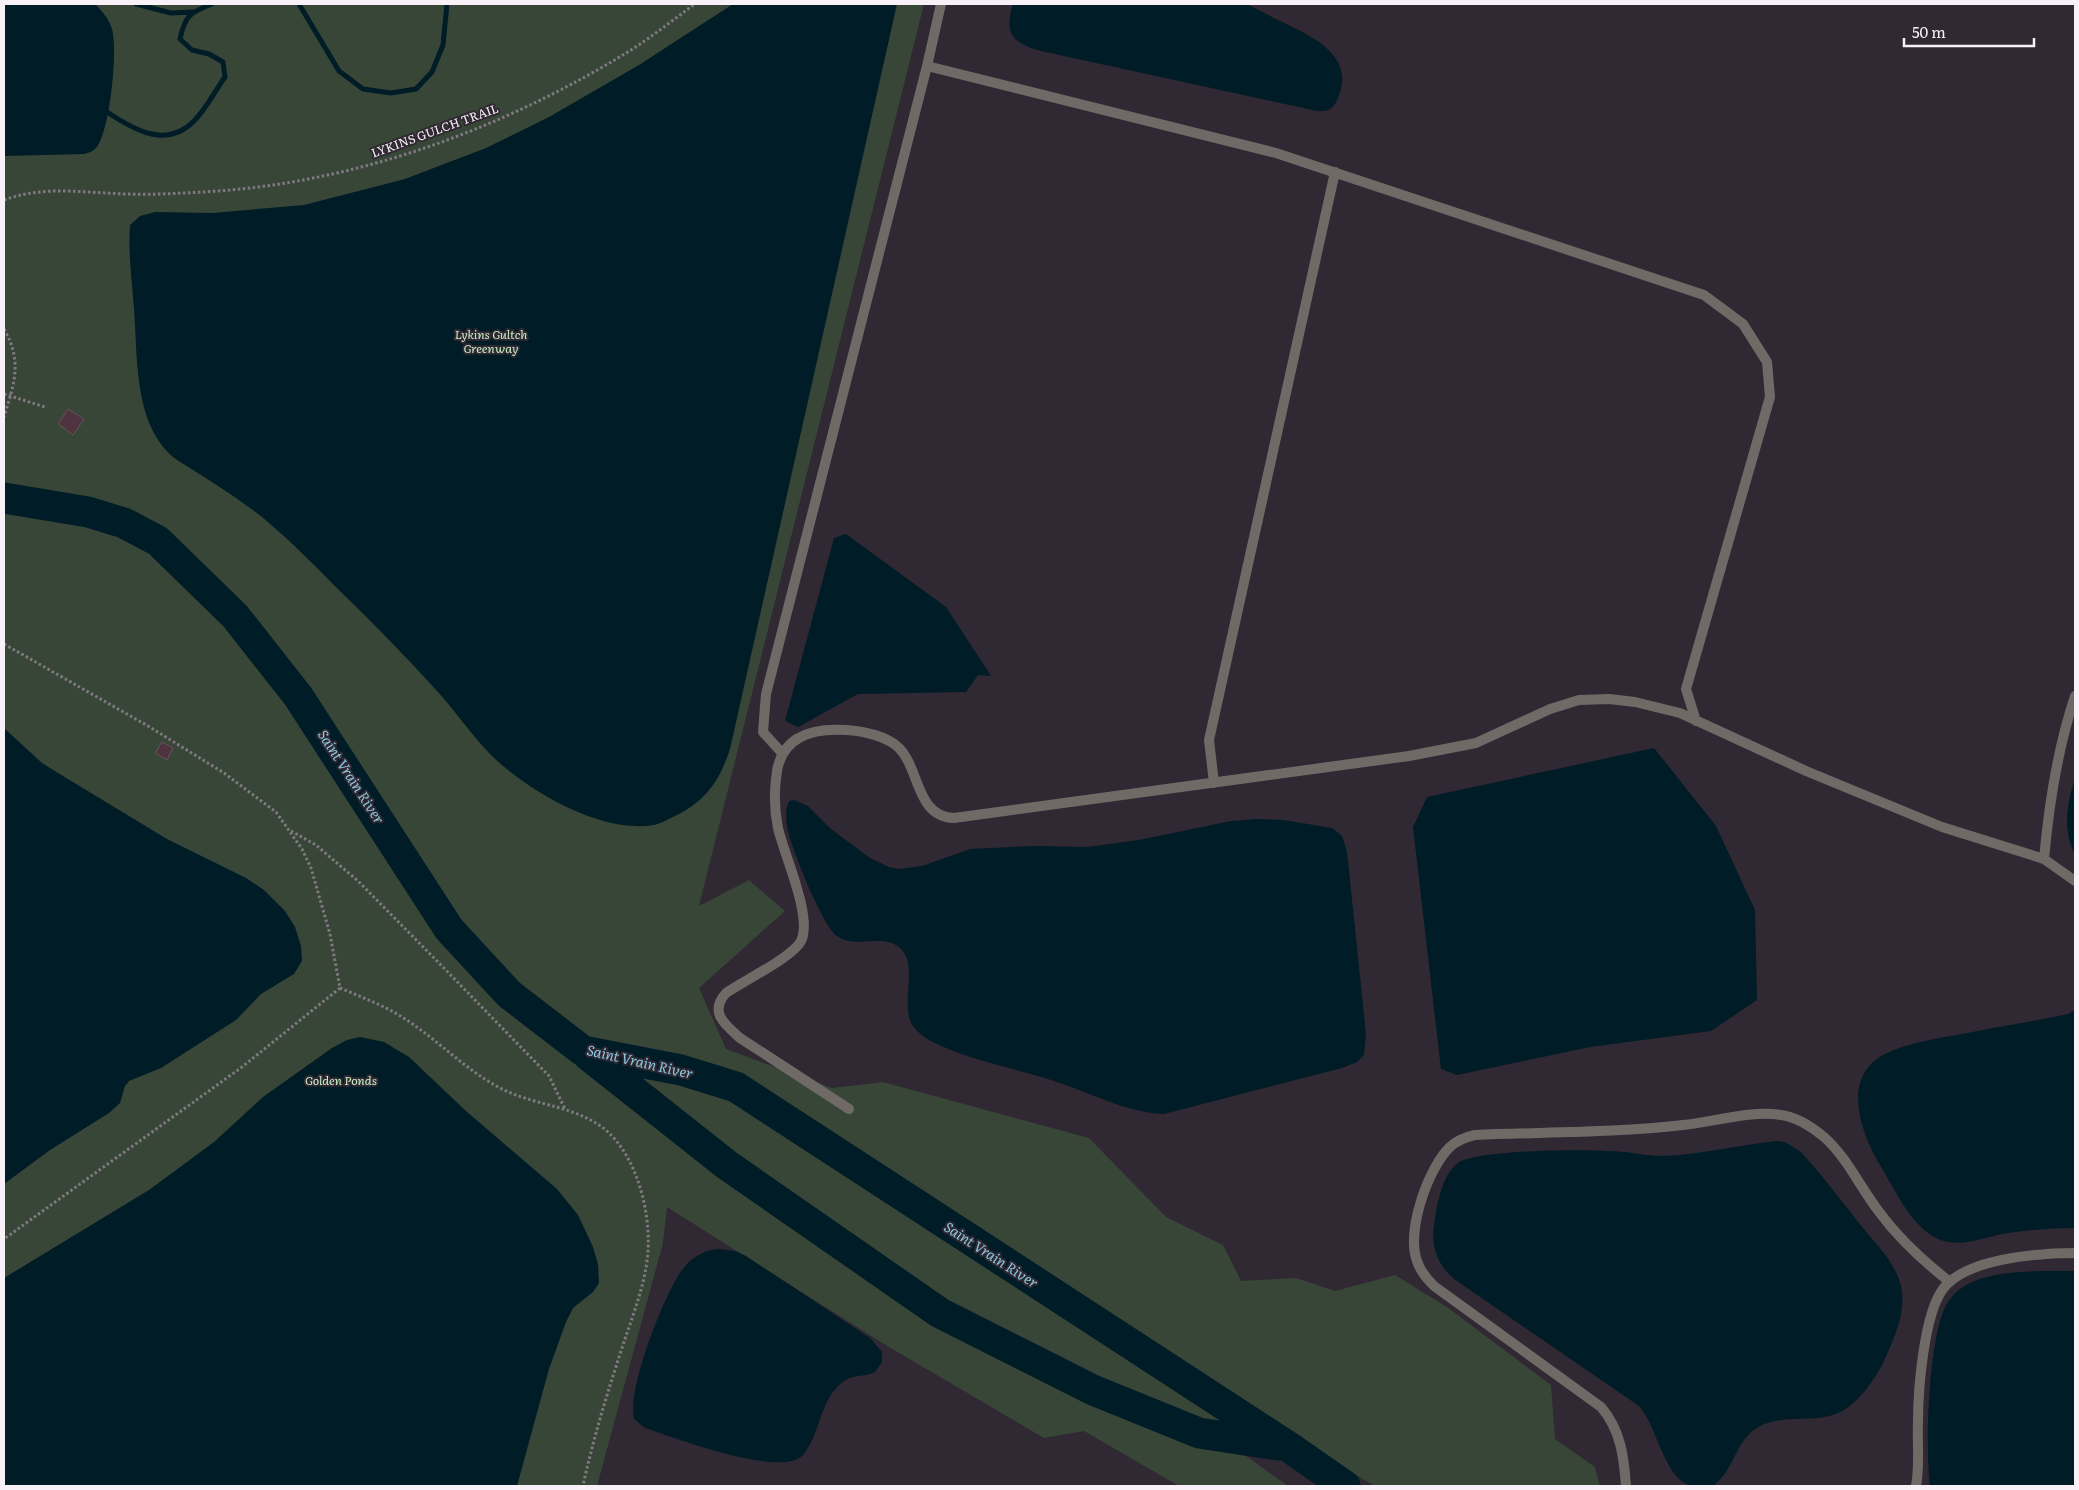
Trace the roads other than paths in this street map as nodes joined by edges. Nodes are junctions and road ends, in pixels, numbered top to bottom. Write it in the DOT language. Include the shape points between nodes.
graph roads {
  1 [pos="941,4"];
  2 [pos="927,66"];
  3 [pos="1335,172"];
  4 [pos="2075,696"];
  5 [pos="1696,721"];
  6 [pos="782,753"];
  7 [pos="1214,782"];
  8 [pos="2044,859"];
  9 [pos="2075,881"];
  10 [pos="849,1109"];
  11 [pos="2075,1253"];
  12 [pos="1950,1282"];
  13 [pos="1626,1486"];
  14 [pos="1916,1486"];
  1 -- 2 [label="lane"];
  2 -- 3 [label="lane" via="1276,153"];
  2 -- 6 [label="lane" via="766,694 763,732"];
  3 -- 5 [label="lane" via="1704,295 1742,324 1767,362 1770,397 1686,689"];
  3 -- 7 [label="lane" via="1209,740"];
  4 -- 8 [label="lane" via="2057,756 2048,805"];
  5 -- 7 [label="lane" via="1643,704 1588,699 1550,709 1476,743 1409,756"];
  5 -- 8 [label="lane" via="1915,817"];
  6 -- 7 [label="lane" via="794,740 817,732 848,730 888,740 902,751 933,812 948,818"];
  6 -- 10 [label="lane" via="775,782 775,811 798,896 803,934 794,950 726,993 720,1000 719,1016 740,1038"];
  8 -- 9 [label="lane"];
  11 -- 12 [label="lane" via="2001,1259 1970,1270"];
  12 -- 13 [label="lane" via="1899,1237 1835,1148 1812,1128 1790,1117 1769,1114 1664,1127 1476,1135 1458,1141 1444,1154 1427,1184 1414,1244 1420,1269 1434,1286 1602,1408 1621,1445"];
  12 -- 14 [label="lane" via="1943,1288 1932,1310 1926,1344 1919,1403"];
}
